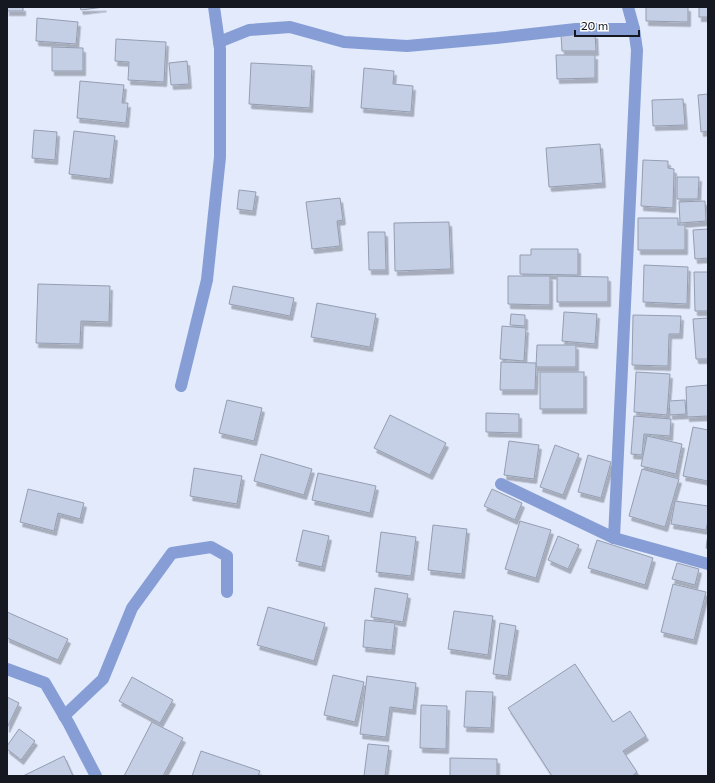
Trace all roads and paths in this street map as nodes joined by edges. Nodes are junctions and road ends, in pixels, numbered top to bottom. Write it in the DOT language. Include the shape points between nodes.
graph roads {
  1 [pos="214,7"];
  2 [pos="628,7"];
  3 [pos="634,29"];
  4 [pos="219,42"];
  5 [pos="181,386"];
  6 [pos="501,484"];
  7 [pos="614,538"];
  8 [pos="708,564"];
  9 [pos="226,592"];
  10 [pos="7,669"];
  11 [pos="64,716"];
  12 [pos="96,776"];
  1 -- 4 [label="street"];
  2 -- 3 [label="street"];
  3 -- 4 [label="street" via="576,29 407,46 344,42 290,27 249,30"];
  3 -- 7 [label="street" via="637,50"];
  4 -- 5 [label="street" via="220,157 207,280"];
  6 -- 7 [label="street"];
  7 -- 8 [label="street"];
  9 -- 11 [label="street" via="227,556 211,547 172,553 132,608 103,679"];
  10 -- 11 [label="street" via="45,683"];
  11 -- 12 [label="street"];
}
